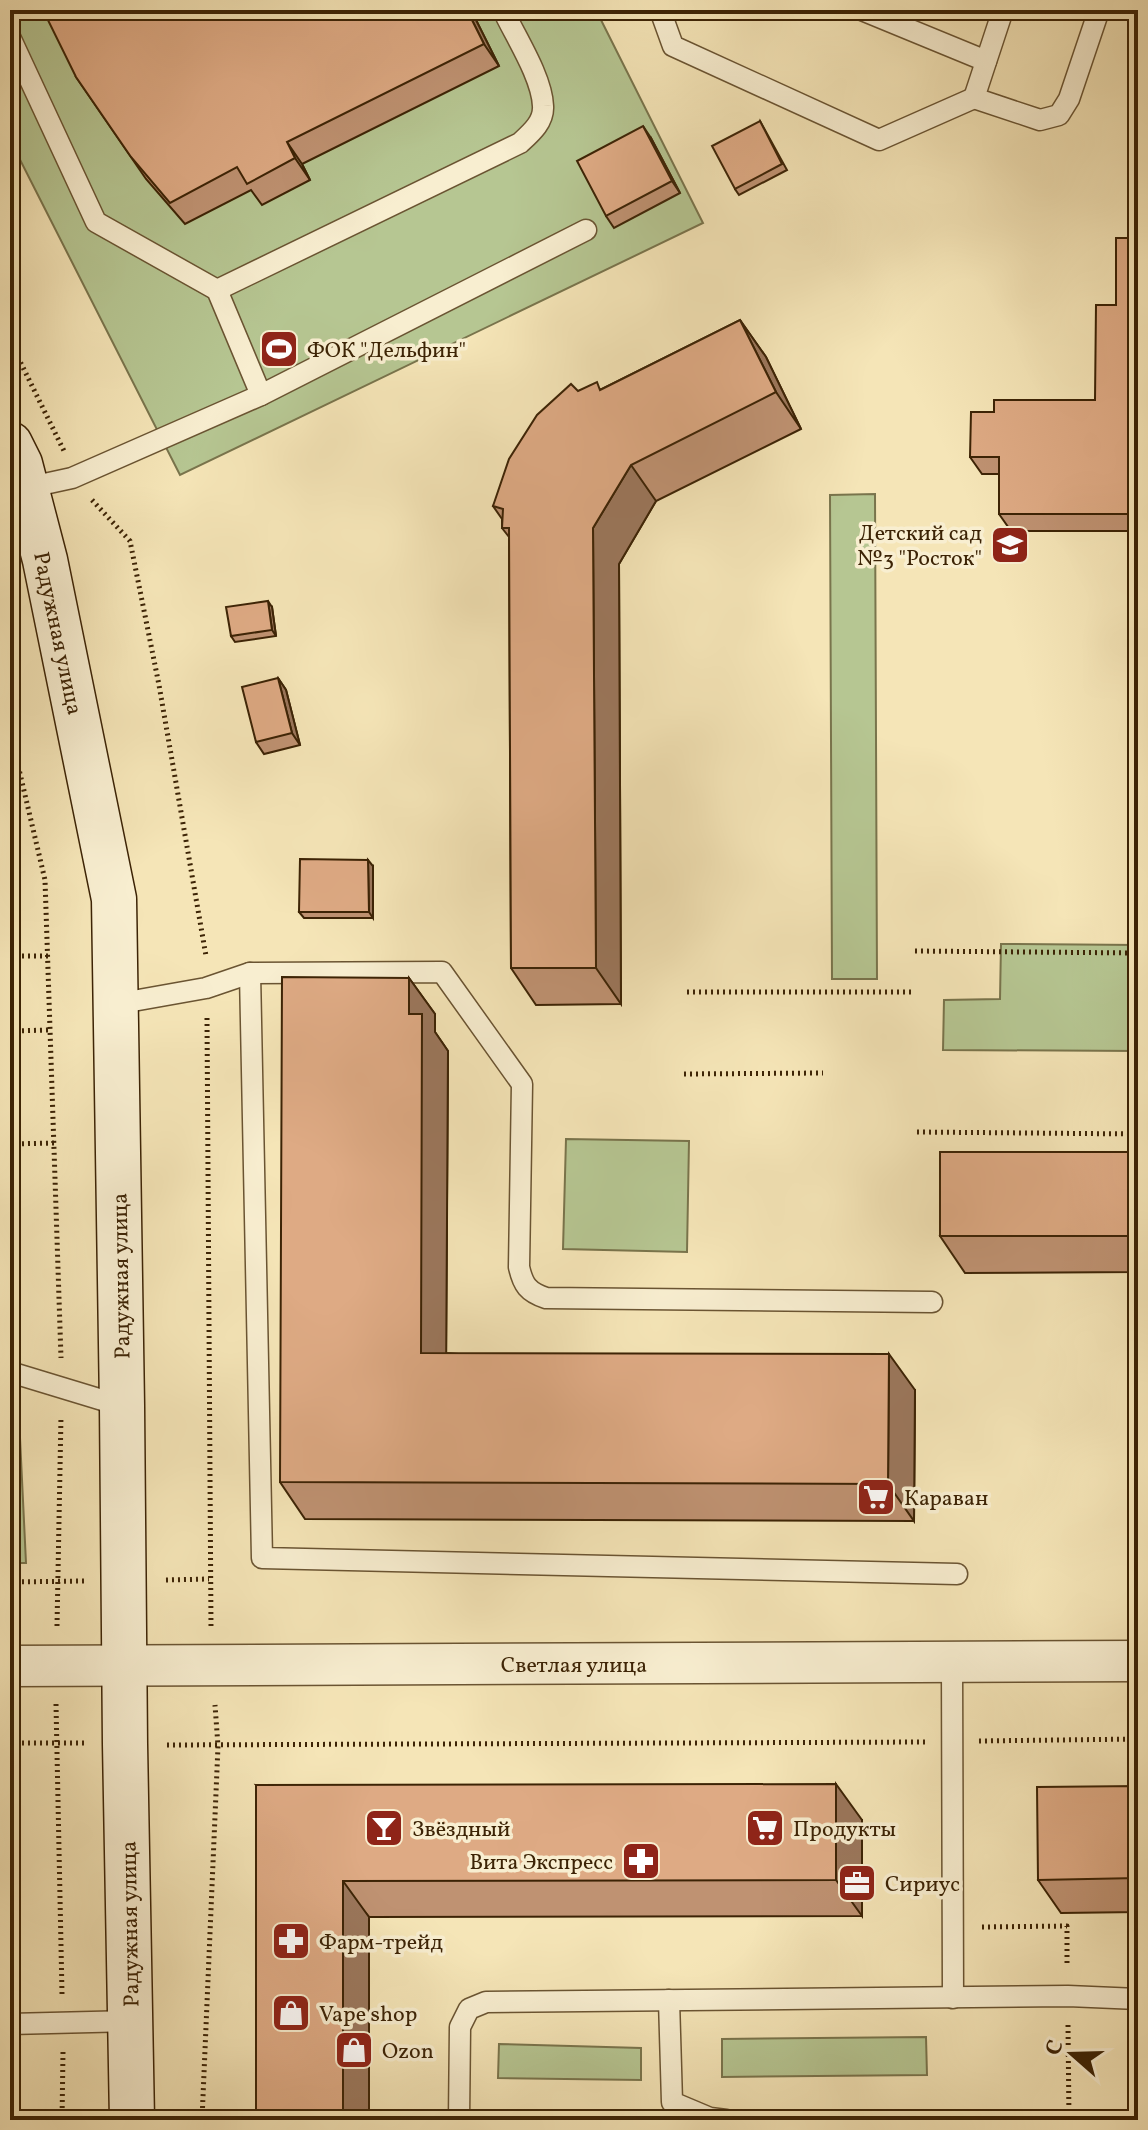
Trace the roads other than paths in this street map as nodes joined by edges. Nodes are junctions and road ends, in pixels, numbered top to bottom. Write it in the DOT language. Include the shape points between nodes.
graph roads {
  1 [pos="503,10"];
  2 [pos="660,10"];
  3 [pos="862,10"];
  4 [pos="1003,10"];
  5 [pos="1099,10"];
  6 [pos="10,37"];
  7 [pos="986,61"];
  8 [pos="974,98"];
  9 [pos="586,230"];
  10 [pos="217,290"];
  11 [pos="261,395"];
  12 [pos="10,444"];
  13 [pos="26,488"];
  14 [pos="250,973"];
  15 [pos="116,1004"];
  16 [pos="932,1302"];
  17 [pos="10,1372"];
  18 [pos="122,1406"];
  19 [pos="957,1574"];
  20 [pos="1138,1661"];
  21 [pos="952,1662"];
  22 [pos="10,1666"];
  23 [pos="125,1666"];
  24 [pos="953,1998"];
  25 [pos="1138,1999"];
  26 [pos="669,2000"];
  27 [pos="132,2021"];
  28 [pos="10,2024"];
  29 [pos="132,2120"];
  30 [pos="459,2120"];
  31 [pos="726,2120"];
  1 -- 10 [label="lane" via="544,108 537,128 520,143"];
  2 -- 8 [label="lane" via="673,46 879,140"];
  3 -- 7 [label="lane"];
  4 -- 7 [label="lane"];
  5 -- 8 [label="lane" via="1059,115 1040,120"];
  6 -- 10 [label="lane" via="96,222"];
  7 -- 8 [label="lane"];
  9 -- 11 [label="lane"];
  10 -- 11 [label="lane"];
  11 -- 13 [label="lane" via="72,478"];
  12 -- 13 [label="main road, Радужная улица"];
  13 -- 15 [label="main road, Радужная улица" via="114,899"];
  14 -- 15 [label="lane" via="206,988"];
  14 -- 16 [label="lane" via="442,972 522,1084 519,1267 522,1283 532,1293 546,1298"];
  14 -- 19 [label="lane" via="262,1558"];
  15 -- 18 [label="main road, Радужная улица"];
  17 -- 18 [label="lane"];
  18 -- 23 [label="main road, Радужная улица"];
  20 -- 21 [label="street, Светлая улица"];
  21 -- 23 [label="street, Светлая улица"];
  21 -- 24 [label="lane"];
  22 -- 23 [label="street, Светлая улица"];
  23 -- 27 [label="main road, Радужная улица"];
  24 -- 25 [label="lane"];
  24 -- 26 [label="lane"];
  26 -- 30 [label="lane" via="486,2002 469,2009 460,2027"];
  26 -- 31 [label="lane" via="672,2102"];
  27 -- 28 [label="lane"];
  27 -- 29 [label="main road, Радужная улица"];
}
